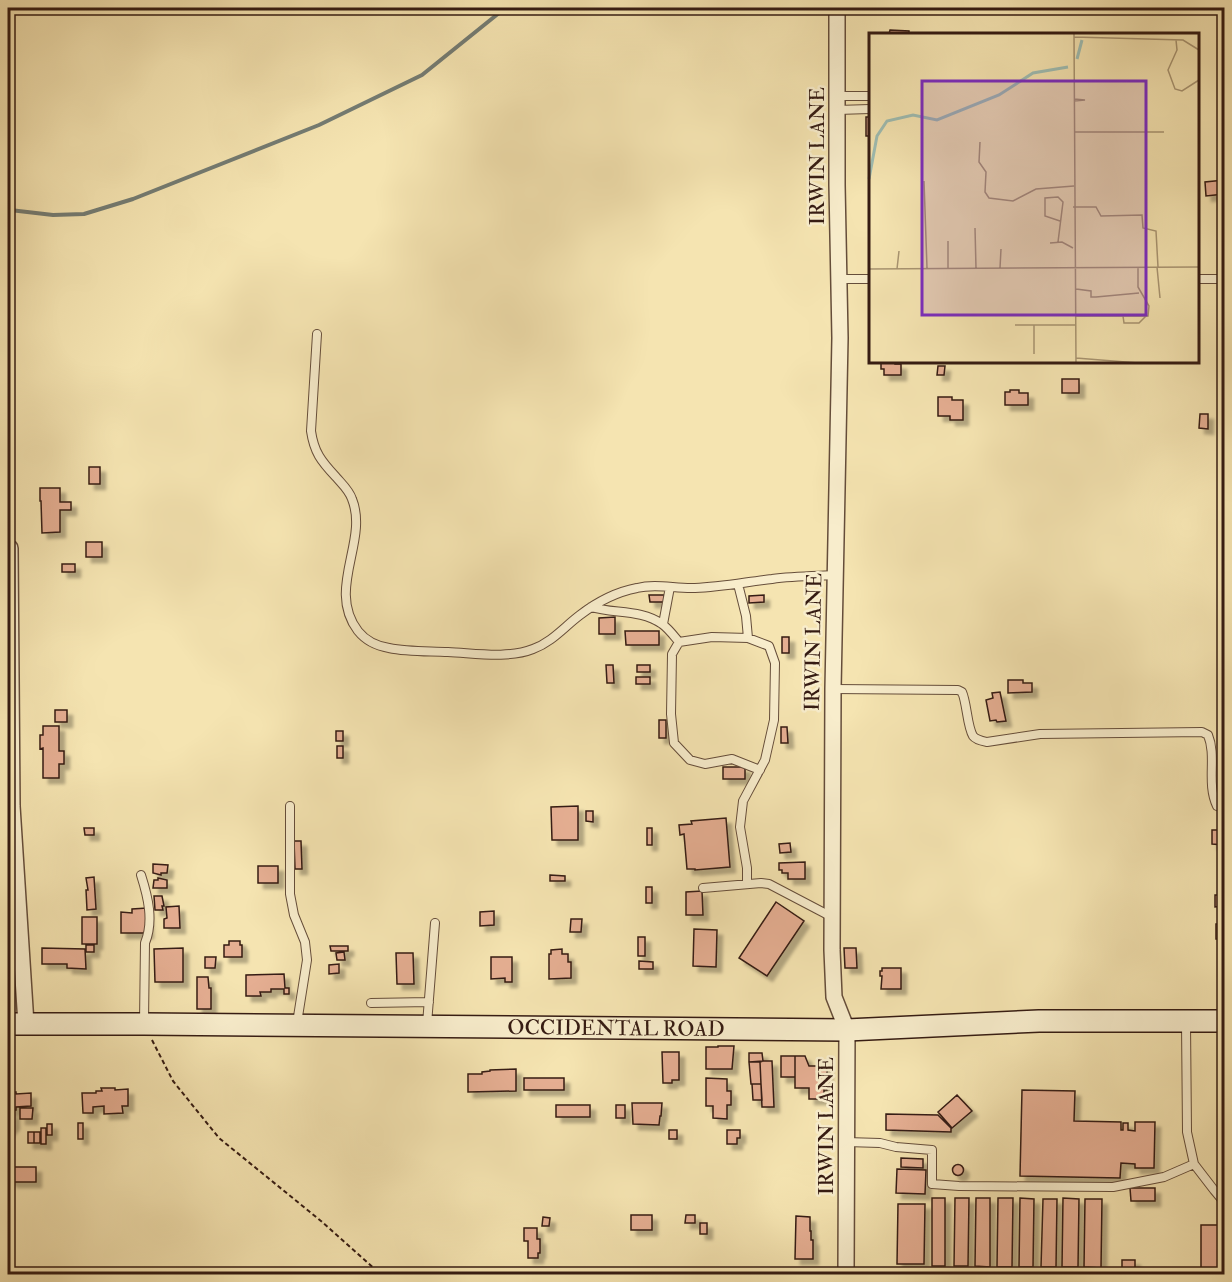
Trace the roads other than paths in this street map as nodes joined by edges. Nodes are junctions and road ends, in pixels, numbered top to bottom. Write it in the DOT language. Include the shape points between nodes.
graph roads {
  1 [pos="837,8"];
  2 [pos="869,96"];
  3 [pos="837,103"];
  4 [pos="869,109"];
  5 [pos="839,279"];
  6 [pos="869,279"];
  7 [pos="1199,279"];
  8 [pos="1224,279"];
  9 [pos="317,334"];
  10 [pos="10,548"];
  11 [pos="835,575"];
  12 [pos="738,584"];
  13 [pos="670,587"];
  14 [pos="591,607"];
  15 [pos="663,624"];
  16 [pos="748,638"];
  17 [pos="679,642"];
  18 [pos="832,689"];
  19 [pos="760,770"];
  20 [pos="290,806"];
  21 [pos="1224,809"];
  22 [pos="141,875"];
  23 [pos="747,884"];
  24 [pos="703,888"];
  25 [pos="832,917"];
  26 [pos="435,923"];
  27 [pos="429,1002"];
  28 [pos="371,1003"];
  29 [pos="1186,1021"];
  30 [pos="1224,1021"];
  31 [pos="17,1024"];
  32 [pos="144,1024"];
  33 [pos="297,1025"];
  34 [pos="427,1026"];
  35 [pos="847,1030"];
  36 [pos="846,1142"];
  37 [pos="1194,1164"];
  38 [pos="1224,1202"];
  39 [pos="846,1275"];
  1 -- 3 [label="street, IRWIN LANE"];
  2 -- 3 [label="lane"];
  3 -- 4 [label="lane"];
  3 -- 5 [label="street, IRWIN LANE"];
  5 -- 6 [label="lane"];
  5 -- 11 [label="street, IRWIN LANE"];
  7 -- 8 [label="lane"];
  9 -- 14 [label="lane" via="313,445 352,499 356,528 346,582 347,608 370,642 388,648 502,655 532,650 554,638"];
  10 -- 31 [label="street"];
  11 -- 12 [label="lane"];
  11 -- 18 [label="street, IRWIN LANE"];
  12 -- 13 [label="lane"];
  12 -- 16 [label="lane"];
  13 -- 14 [label="lane" via="625,590"];
  13 -- 15 [label="lane"];
  14 -- 15 [label="lane" via="650,617"];
  15 -- 17 [label="lane"];
  16 -- 17 [label="lane" via="712,637"];
  16 -- 19 [label="lane" via="769,646 775,663 774,720"];
  17 -- 19 [label="lane" via="672,654 674,743 690,760 705,764 732,759"];
  18 -- 21 [label="lane" via="960,691 973,735 987,742 1040,734 1202,732 1211,742 1214,799"];
  18 -- 25 [label="street, IRWIN LANE"];
  19 -- 23 [label="lane" via="742,801 740,827"];
  20 -- 33 [label="lane" via="290,894 307,960"];
  22 -- 32 [label="lane" via="148,896 150,932 145,943"];
  23 -- 24 [label="lane"];
  23 -- 25 [label="lane" via="770,884"];
  25 -- 35 [label="street, IRWIN LANE" via="834,997"];
  26 -- 27 [label="lane"];
  27 -- 28 [label="lane"];
  27 -- 34 [label="lane"];
  29 -- 30 [label="street, OCCIDENTAL ROAD"];
  29 -- 35 [label="street, OCCIDENTAL ROAD" via="1039,1021"];
  29 -- 37 [label="lane" via="1186,1121"];
  31 -- 32 [label="street, OCCIDENTAL ROAD"];
  32 -- 33 [label="street, OCCIDENTAL ROAD"];
  33 -- 34 [label="street, OCCIDENTAL ROAD"];
  34 -- 35 [label="street, OCCIDENTAL ROAD"];
  35 -- 36 [label="street, IRWIN LANE"];
  36 -- 37 [label="lane" via="932,1150 932,1184 959,1186 1113,1188 1164,1177"];
  36 -- 39 [label="street, IRWIN LANE"];
  37 -- 38 [label="lane"];
}
